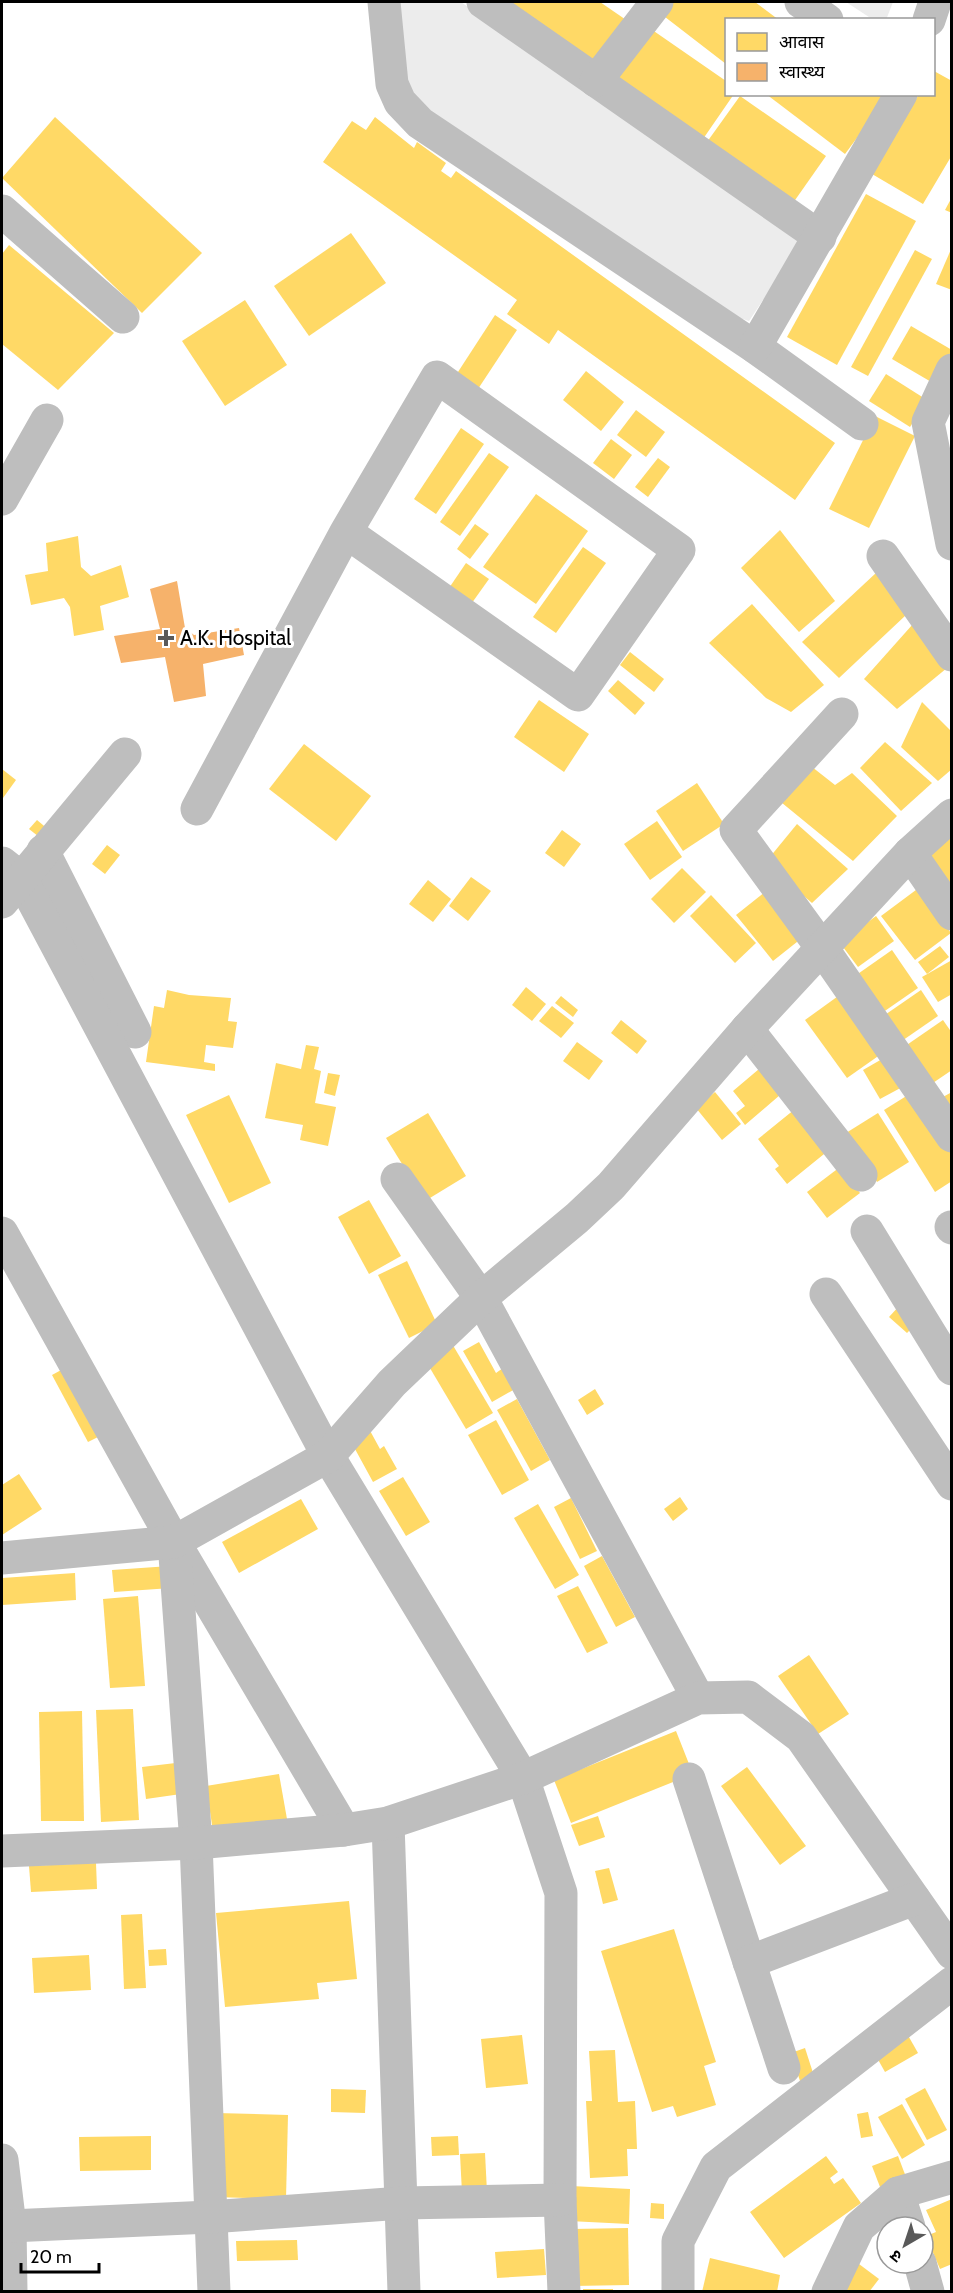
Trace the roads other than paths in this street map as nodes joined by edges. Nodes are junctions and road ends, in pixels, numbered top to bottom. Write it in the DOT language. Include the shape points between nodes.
graph roads {
  1 [pos="384,2"];
  2 [pos="483,2"];
  3 [pos="657,2"];
  4 [pos="801,2"];
  5 [pos="935,2"];
  6 [pos="824,18"];
  7 [pos="930,18"];
  8 [pos="596,81"];
  9 [pos="900,96"];
  10 [pos="2,211"];
  11 [pos="820,237"];
  12 [pos="123,317"];
  13 [pos="755,347"];
  14 [pos="951,370"];
  15 [pos="47,420"];
  16 [pos="940,422"];
  17 [pos="862,424"];
  18 [pos="2,499"];
  19 [pos="346,532"];
  20 [pos="951,544"];
  21 [pos="883,556"];
  22 [pos="951,655"];
  23 [pos="842,714"];
  24 [pos="125,754"];
  25 [pos="197,809"];
  26 [pos="951,815"];
  27 [pos="43,851"];
  28 [pos="910,853"];
  29 [pos="8,881"];
  30 [pos="951,914"];
  31 [pos="822,948"];
  32 [pos="747,1029"];
  33 [pos="135,1032"];
  34 [pos="951,1136"];
  35 [pos="861,1175"];
  36 [pos="397,1179"];
  37 [pos="867,1231"];
  38 [pos="2,1233"];
  39 [pos="826,1294"];
  40 [pos="481,1298"];
  41 [pos="951,1369"];
  42 [pos="328,1456"];
  43 [pos="948,1472"];
  44 [pos="174,1542"];
  45 [pos="2,1558"];
  46 [pos="698,1698"];
  47 [pos="523,1778"];
  48 [pos="689,1779"];
  49 [pos="388,1823"];
  50 [pos="344,1830"];
  51 [pos="196,1843"];
  52 [pos="2,1851"];
  53 [pos="914,1899"];
  54 [pos="951,1953"];
  55 [pos="749,1962"];
  56 [pos="951,1983"];
  57 [pos="784,2068"];
  58 [pos="2,2160"];
  59 [pos="951,2177"];
  60 [pos="898,2193"];
  61 [pos="560,2200"];
  62 [pos="402,2204"];
  63 [pos="905,2215"];
  64 [pos="210,2217"];
  65 [pos="10,2226"];
  66 [pos="923,2275"];
  67 [pos="11,2292"];
  68 [pos="214,2292"];
  69 [pos="404,2292"];
  70 [pos="564,2292"];
  71 [pos="678,2292"];
  72 [pos="828,2292"];
  73 [pos="928,2292"];
  1 -- 13 [label="street" via="392,84 400,102 420,123"];
  2 -- 8 [label="street"];
  3 -- 8 [label="street"];
  4 -- 6 [label="street"];
  5 -- 7 [label="street"];
  8 -- 11 [label="street"];
  9 -- 11 [label="street"];
  10 -- 12 [label="street"];
  11 -- 13 [label="street"];
  13 -- 17 [label="street"];
  14 -- 16 [label="street"];
  15 -- 18 [label="street"];
  16 -- 20 [label="street"];
  19 -- 19 [label="street" via="578,695 679,550 437,377"];
  19 -- 25 [label="street"];
  21 -- 22 [label="street"];
  23 -- 31 [label="street" via="736,830"];
  24 -- 27 [label="street"];
  26 -- 28 [label="street"];
  27 -- 29 [label="street"];
  27 -- 33 [label="street"];
  28 -- 30 [label="street"];
  28 -- 31 [label="street"];
  29 -- 42 [label="street"];
  31 -- 32 [label="street"];
  31 -- 34 [label="street"];
  32 -- 35 [label="street"];
  32 -- 40 [label="street" via="611,1186"];
  36 -- 40 [label="street"];
  37 -- 41 [label="street"];
  38 -- 44 [label="street"];
  39 -- 43 [label="street"];
  40 -- 42 [label="street" via="392,1383"];
  40 -- 46 [label="street"];
  42 -- 44 [label="street"];
  42 -- 47 [label="street"];
  44 -- 45 [label="street"];
  44 -- 50 [label="street"];
  44 -- 51 [label="street"];
  46 -- 47 [label="street"];
  46 -- 53 [label="street" via="748,1698 801,1737"];
  47 -- 49 [label="street"];
  47 -- 61 [label="street" via="561,1893"];
  48 -- 55 [label="street"];
  49 -- 50 [label="street"];
  49 -- 62 [label="street"];
  50 -- 51 [label="street"];
  51 -- 52 [label="street"];
  51 -- 64 [label="street"];
  53 -- 54 [label="street"];
  53 -- 55 [label="street"];
  55 -- 57 [label="street"];
  56 -- 71 [label="street" via="716,2167 678,2241"];
  58 -- 65 [label="street"];
  59 -- 60 [label="street"];
  60 -- 63 [label="street"];
  60 -- 72 [label="street" via="859,2227"];
  61 -- 62 [label="street"];
  61 -- 70 [label="street"];
  62 -- 64 [label="street"];
  62 -- 69 [label="street"];
  64 -- 65 [label="street"];
  64 -- 68 [label="street"];
  65 -- 67 [label="street"];
  66 -- 73 [label="street"];
}
